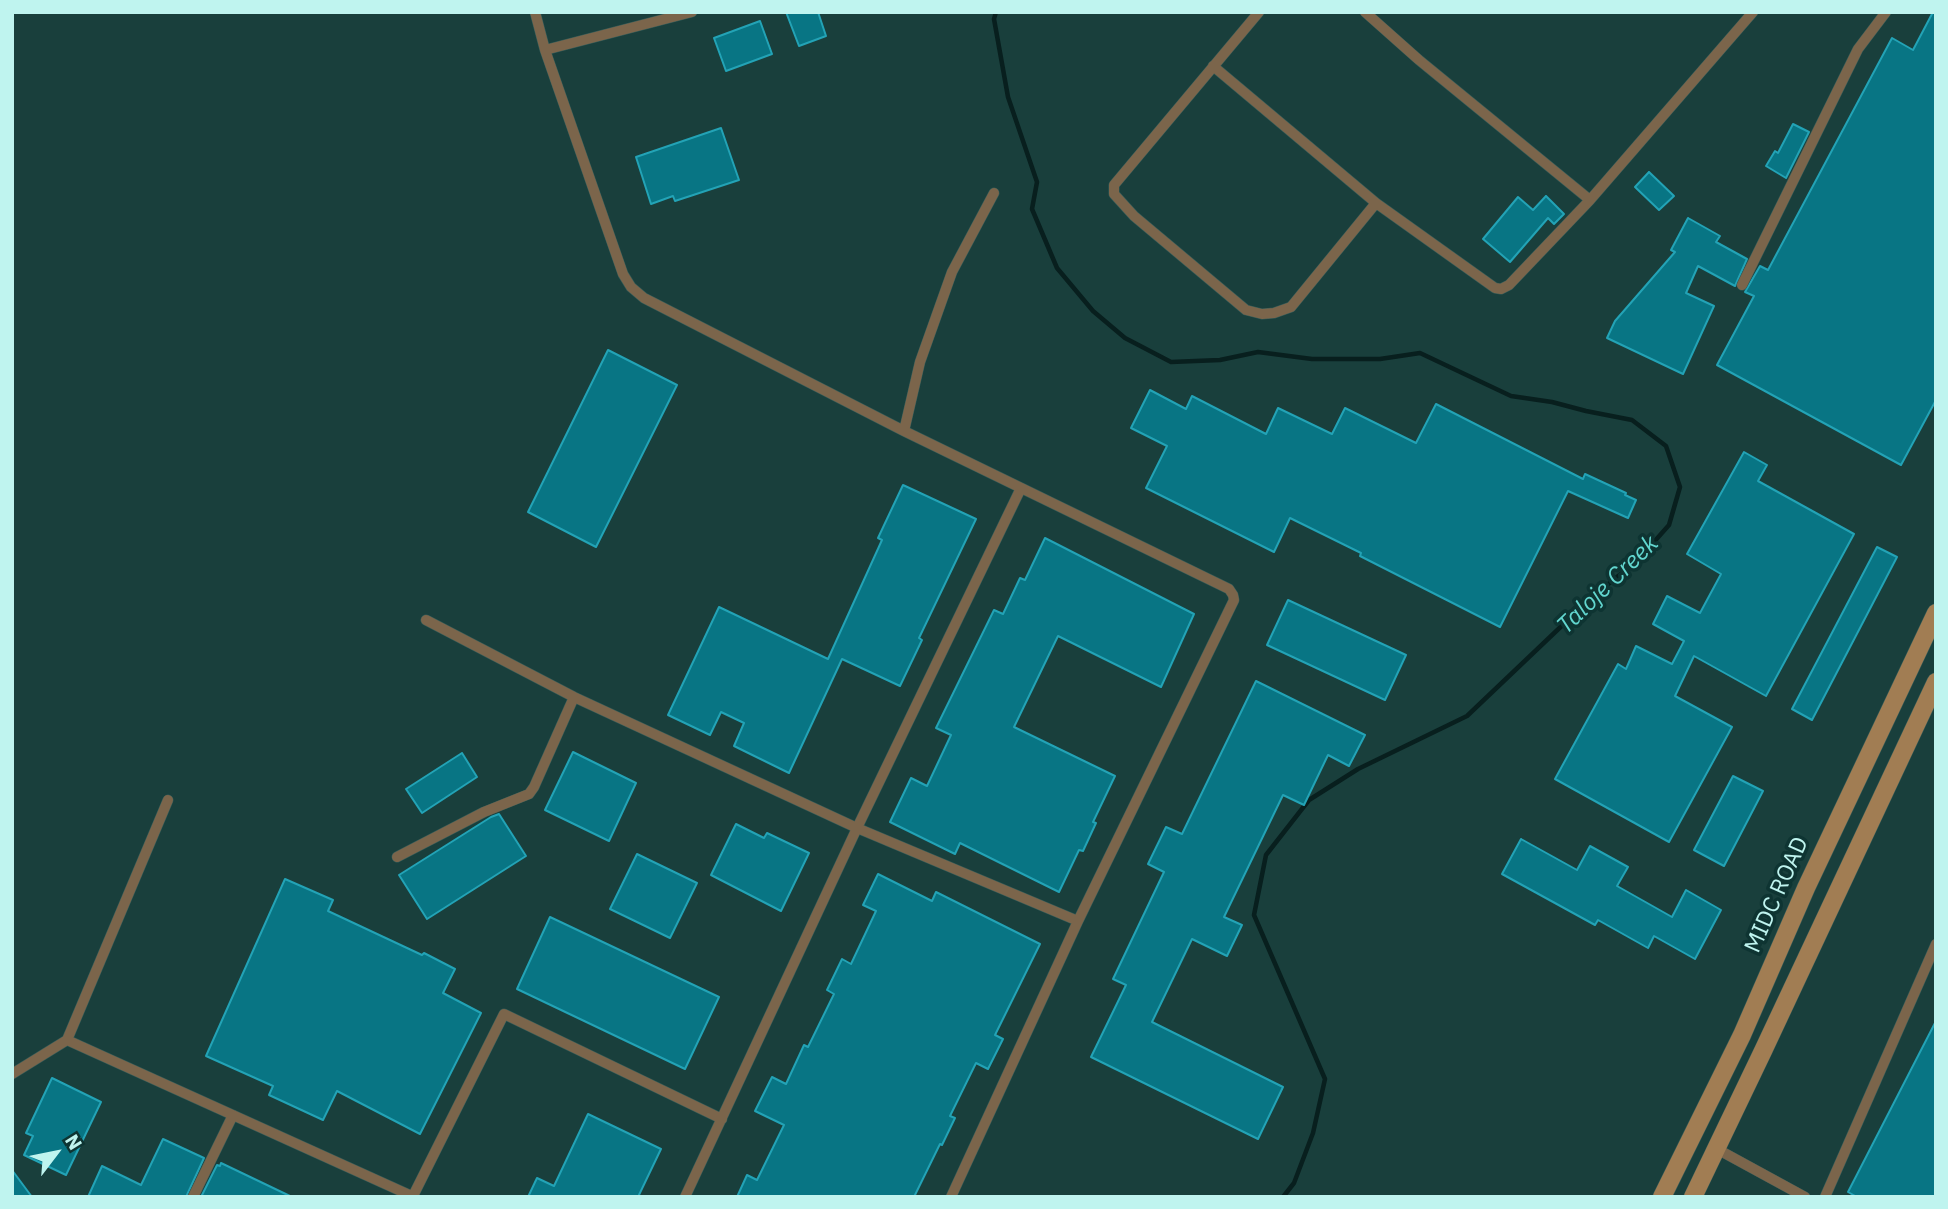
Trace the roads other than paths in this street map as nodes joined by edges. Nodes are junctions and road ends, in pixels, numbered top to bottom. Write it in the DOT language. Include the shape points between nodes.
graph roads {
  1 [pos="535,12"];
  2 [pos="692,12"];
  3 [pos="1259,12"];
  4 [pos="1365,12"];
  5 [pos="1753,12"];
  6 [pos="1886,12"];
  7 [pos="545,50"];
  8 [pos="1213,66"];
  9 [pos="994,193"];
  10 [pos="1590,200"];
  11 [pos="1376,203"];
  12 [pos="1742,285"];
  13 [pos="904,431"];
  14 [pos="1021,488"];
  15 [pos="1936,614"];
  16 [pos="426,620"];
  17 [pos="1936,682"];
  18 [pos="574,697"];
  19 [pos="168,800"];
  20 [pos="857,828"];
  21 [pos="397,857"];
  22 [pos="1078,921"];
  23 [pos="1936,944"];
  24 [pos="67,1040"];
  25 [pos="12,1074"];
  26 [pos="233,1115"];
  27 [pos="722,1119"];
  28 [pos="1717,1149"];
  29 [pos="193,1197"];
  30 [pos="414,1197"];
  31 [pos="685,1197"];
  32 [pos="951,1197"];
  33 [pos="1662,1197"];
  34 [pos="1693,1197"];
  35 [pos="1805,1197"];
  36 [pos="1825,1197"];
  1 -- 7 [label="lane"];
  2 -- 7 [label="lane"];
  3 -- 8 [label="lane"];
  4 -- 10 [label="lane"];
  5 -- 10 [label="lane"];
  6 -- 12 [label="lane" via="1858,49"];
  7 -- 13 [label="lane" via="631,287 644,298"];
  8 -- 11 [label="lane"];
  8 -- 11 [label="lane" via="1114,185 1114,194 1134,216 1246,310 1262,314 1291,307"];
  9 -- 13 [label="lane" via="952,272 920,362"];
  10 -- 11 [label="lane" via="1501,289"];
  13 -- 14 [label="lane"];
  14 -- 20 [label="lane"];
  14 -- 22 [label="lane" via="1229,589 1234,600"];
  15 -- 33 [label="main road, MIDC ROAD"];
  16 -- 18 [label="lane"];
  17 -- 28 [label="main road"];
  18 -- 20 [label="lane"];
  18 -- 21 [label="lane" via="528,794"];
  19 -- 24 [label="lane"];
  20 -- 22 [label="lane"];
  20 -- 27 [label="lane"];
  22 -- 32 [label="lane"];
  23 -- 36 [label="lane"];
  24 -- 25 [label="lane"];
  24 -- 26 [label="lane"];
  26 -- 29 [label="lane"];
  26 -- 30 [label="lane"];
  27 -- 30 [label="lane" via="504,1014"];
  27 -- 31 [label="lane"];
  28 -- 34 [label="main road"];
  28 -- 35 [label="lane"];
}
